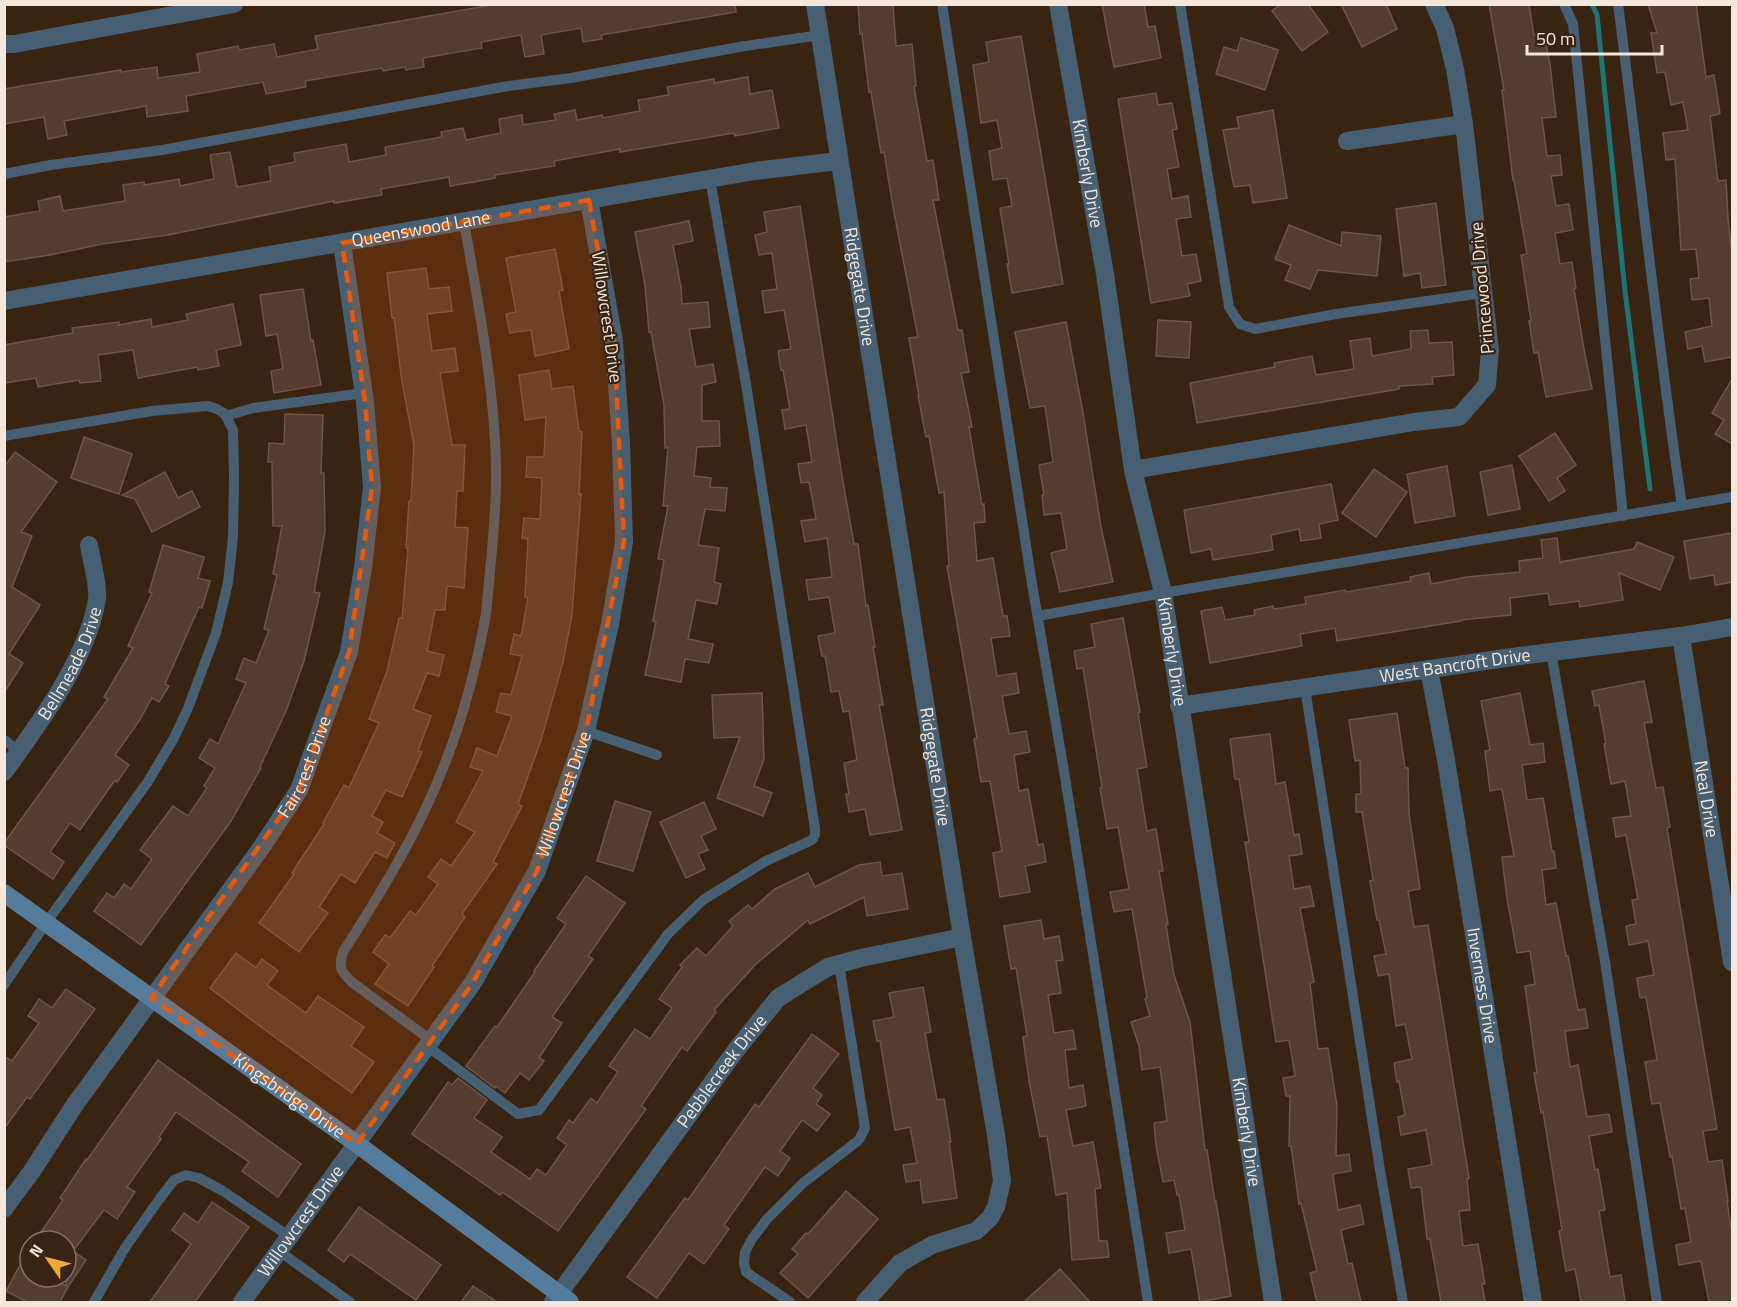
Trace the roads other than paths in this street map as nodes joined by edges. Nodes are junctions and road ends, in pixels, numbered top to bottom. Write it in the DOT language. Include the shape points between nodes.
graph roads {
  1 [pos="234,4"];
  2 [pos="815,4"];
  3 [pos="942,4"];
  4 [pos="1059,4"];
  5 [pos="1180,4"];
  6 [pos="1434,4"];
  7 [pos="1564,4"];
  8 [pos="1618,4"];
  9 [pos="820,35"];
  10 [pos="4,44"];
  11 [pos="1464,124"];
  12 [pos="1347,141"];
  13 [pos="838,161"];
  14 [pos="4,174"];
  15 [pos="710,179"];
  16 [pos="589,200"];
  17 [pos="464,222"];
  18 [pos="342,243"];
  19 [pos="1483,292"];
  20 [pos="4,301"];
  21 [pos="364,393"];
  22 [pos="225,416"];
  23 [pos="4,436"];
  24 [pos="1133,470"];
  25 [pos="1732,497"];
  26 [pos="1682,506"];
  27 [pos="1623,516"];
  28 [pos="88,545"];
  29 [pos="1163,593"];
  30 [pos="1038,616"];
  31 [pos="1732,627"];
  32 [pos="1681,636"];
  33 [pos="1551,652"];
  34 [pos="1429,669"];
  35 [pos="1305,688"];
  36 [pos="1179,706"];
  37 [pos="586,731"];
  38 [pos="4,740"];
  39 [pos="19,751"];
  40 [pos="657,755"];
  41 [pos="4,772"];
  42 [pos="4,893"];
  43 [pos="46,923"];
  44 [pos="962,937"];
  45 [pos="1732,962"];
  46 [pos="839,964"];
  47 [pos="4,985"];
  48 [pos="151,998"];
  49 [pos="429,1043"];
  50 [pos="357,1144"];
  51 [pos="4,1209"];
  52 [pos="284,1244"];
  53 [pos="561,1300"];
  54 [pos="94,1302"];
  55 [pos="242,1302"];
  56 [pos="350,1302"];
  57 [pos="790,1302"];
  58 [pos="865,1302"];
  59 [pos="1148,1302"];
  60 [pos="1273,1302"];
  61 [pos="1403,1302"];
  62 [pos="1533,1302"];
  63 [pos="1657,1302"];
  1 -- 10 [label="street"];
  2 -- 9 [label="street, Ridgegate Drive"];
  3 -- 30 [label="lane"];
  4 -- 24 [label="street, Kimberly Drive" via="1105,274"];
  5 -- 19 [label="lane" via="1229,307 1240,324 1255,329"];
  6 -- 11 [label="street, Princewood Drive" via="1445,28"];
  7 -- 27 [label="lane" via="1573,24"];
  8 -- 26 [label="lane"];
  9 -- 13 [label="street, Ridgegate Drive"];
  9 -- 14 [label="lane"];
  11 -- 12 [label="street"];
  11 -- 19 [label="street, Princewood Drive"];
  13 -- 15 [label="street, Queenswood Lane"];
  13 -- 44 [label="street, Ridgegate Drive"];
  15 -- 16 [label="street, Queenswood Lane"];
  15 -- 49 [label="lane" via="746,384 815,835 703,900 668,934 539,1110 518,1114"];
  16 -- 17 [label="street, Queenswood Lane"];
  16 -- 37 [label="street, Willowcrest Drive" via="614,341 624,542"];
  17 -- 18 [label="street, Queenswood Lane"];
  17 -- 49 [label="lane" via="486,358 496,464 485,619 466,697 437,782 408,845 340,961 344,975"];
  18 -- 20 [label="street, Queenswood Lane"];
  18 -- 21 [label="street, Faircrest Drive"];
  19 -- 24 [label="street, Princewood Drive" via="1490,350 1487,385 1459,417"];
  21 -- 22 [label="lane" via="253,408"];
  21 -- 48 [label="street, Faircrest Drive" via="372,487 349,652 299,790"];
  22 -- 23 [label="lane" via="208,406 191,406"];
  22 -- 43 [label="lane" via="233,430 233,537 228,583 216,633 188,708 162,760"];
  24 -- 29 [label="street, Kimberly Drive"];
  25 -- 26 [label="lane"];
  26 -- 27 [label="lane"];
  27 -- 29 [label="lane"];
  28 -- 39 [label="street, Bellmeade Drive" via="98,597 86,642"];
  29 -- 30 [label="lane"];
  29 -- 36 [label="street, Kimberly Drive"];
  30 -- 59 [label="lane"];
  31 -- 32 [label="street, West Bancroft Drive"];
  32 -- 33 [label="street, West Bancroft Drive"];
  32 -- 45 [label="street, Neal Drive"];
  33 -- 34 [label="street, West Bancroft Drive"];
  33 -- 63 [label="lane" via="1605,962"];
  34 -- 35 [label="street, West Bancroft Drive"];
  34 -- 62 [label="street, Inverness Drive"];
  35 -- 36 [label="street, West Bancroft Drive"];
  35 -- 61 [label="lane"];
  36 -- 60 [label="street, Kimberly Drive"];
  37 -- 40 [label="lane"];
  37 -- 49 [label="street, Willowcrest Drive" via="537,871 472,984"];
  38 -- 39 [label="lane"];
  39 -- 41 [label="street, Bellmeade Drive"];
  42 -- 43 [label="street, Kingsbridge Drive"];
  43 -- 47 [label="lane"];
  43 -- 48 [label="street, Kingsbridge Drive"];
  44 -- 46 [label="street, Pebblecreek Drive"];
  44 -- 58 [label="street, Ridgegate Drive" via="1002,1181 996,1207 976,1231 932,1245 900,1263"];
  46 -- 53 [label="street, Pebblecreek Drive" via="778,998 736,1050"];
  46 -- 57 [label="lane" via="865,1128 859,1140 803,1183 767,1220 745,1252 746,1272"];
  48 -- 50 [label="street, Kingsbridge Drive"];
  48 -- 51 [label="street, Faircrest Drive"];
  49 -- 50 [label="street, Willowcrest Drive"];
  50 -- 52 [label="street, Willowcrest Drive"];
  50 -- 53 [label="street, Kingsbridge Drive"];
  52 -- 54 [label="lane" via="223,1191 186,1175 174,1180 158,1201"];
  52 -- 55 [label="street, Willowcrest Drive"];
  52 -- 56 [label="lane"];
}
